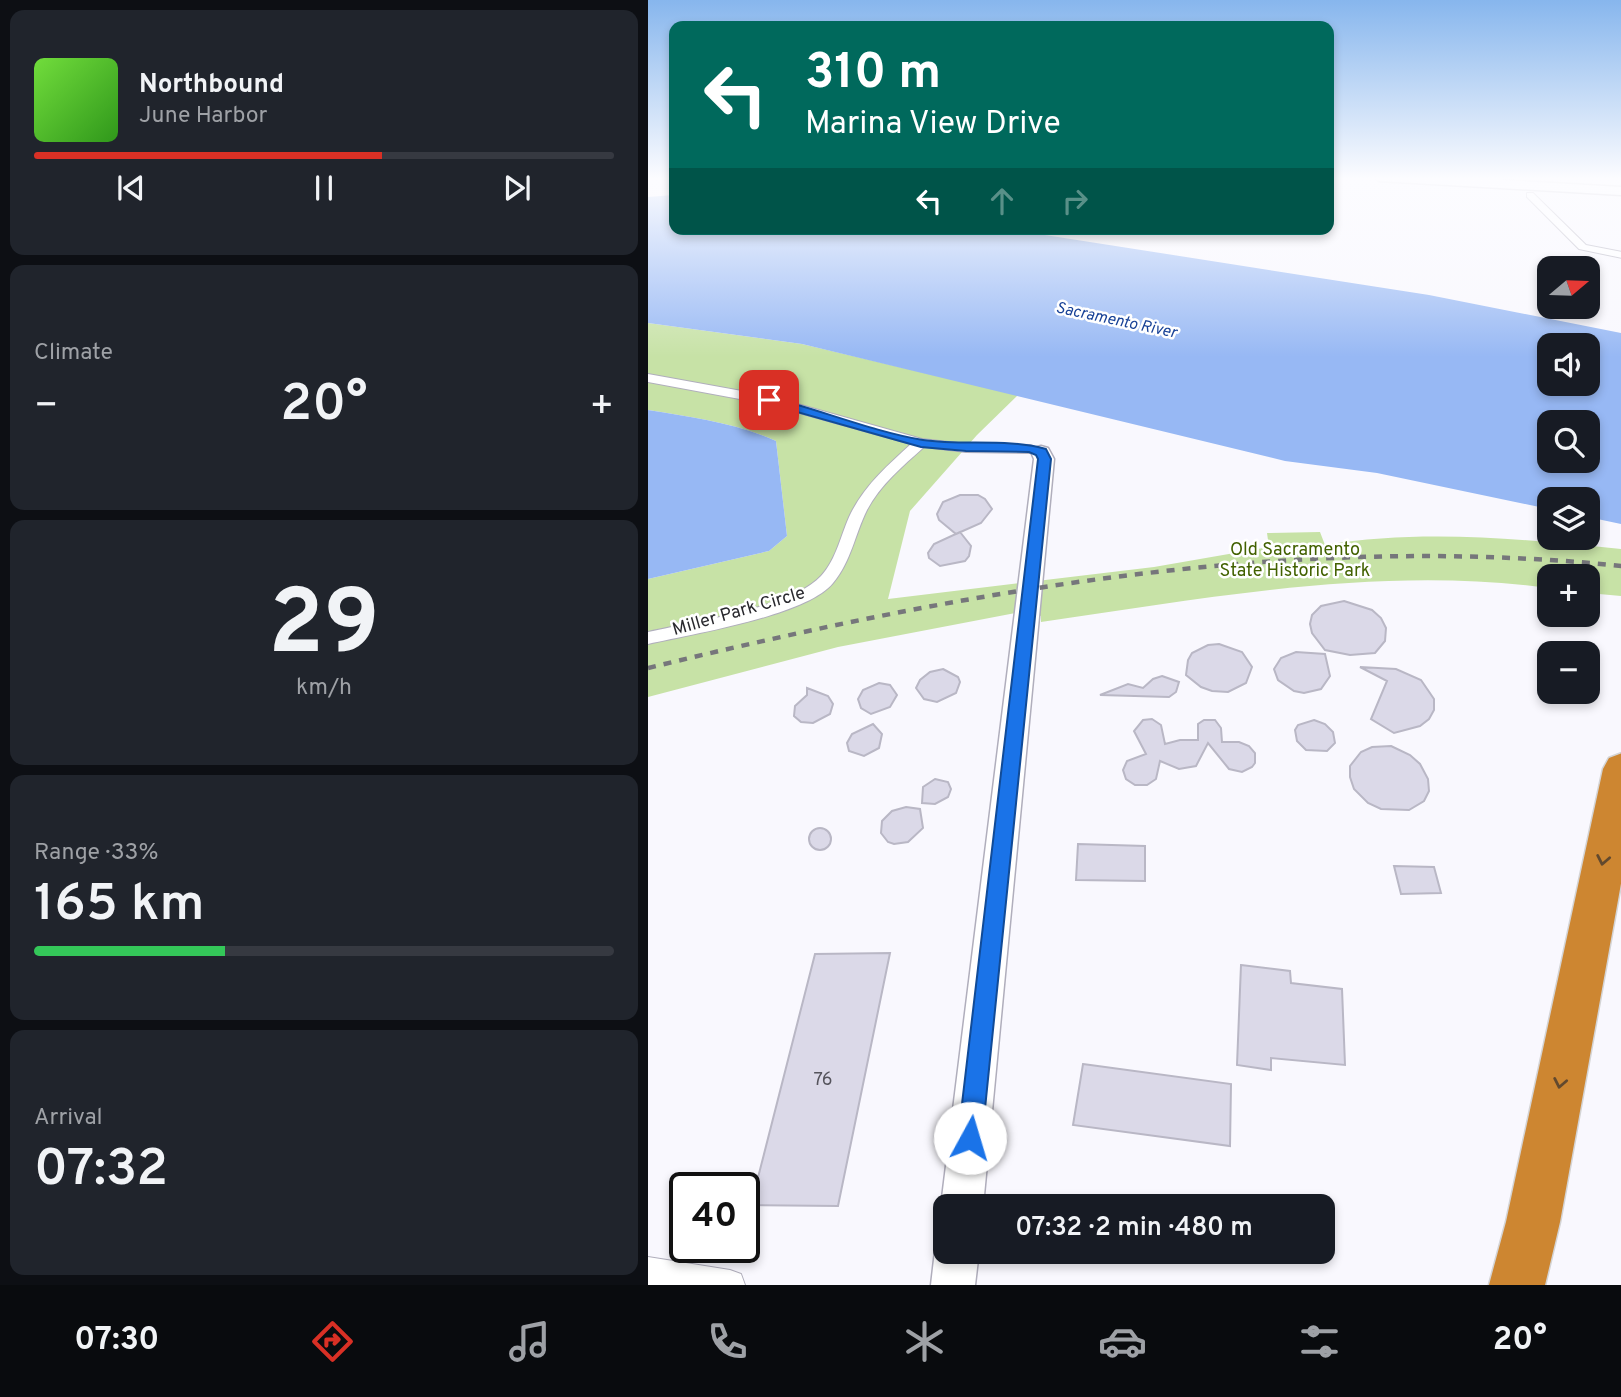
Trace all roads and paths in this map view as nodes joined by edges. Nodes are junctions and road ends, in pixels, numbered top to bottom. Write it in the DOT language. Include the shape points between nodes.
graph roads {
  1 [pos="1573,237"];
  2 [pos="1622,255"];
  3 [pos="648,378"];
  4 [pos="921,443"];
  5 [pos="1041,452"];
  6 [pos="648,638"];
  7 [pos="1622,769"];
  8 [pos="963,1194"];
  9 [pos="1533,1222"];
  10 [pos="955,1264"];
  11 [pos="648,1272"];
  12 [pos="730,1285"];
  13 [pos="953,1285"];
  14 [pos="1511,1285"];
  15 [pos="1517,1285"];
  1 -- 2 [label="street" via="1583,247"];
  3 -- 4 [label="street" via="769,400"];
  4 -- 5 [label="street"];
  4 -- 6 [label="street, Miller Park Circle" via="881,479 860,510 825,583 804,597"];
  5 -- 8 [label="street" via="1032,587"];
  7 -- 9 [label="highway, one-way"];
  9 -- 14 [label="highway"];
  9 -- 15 [label="highway"];
  10 -- 13 [label="main road"];
  11 -- 12 [label="street"];
}
